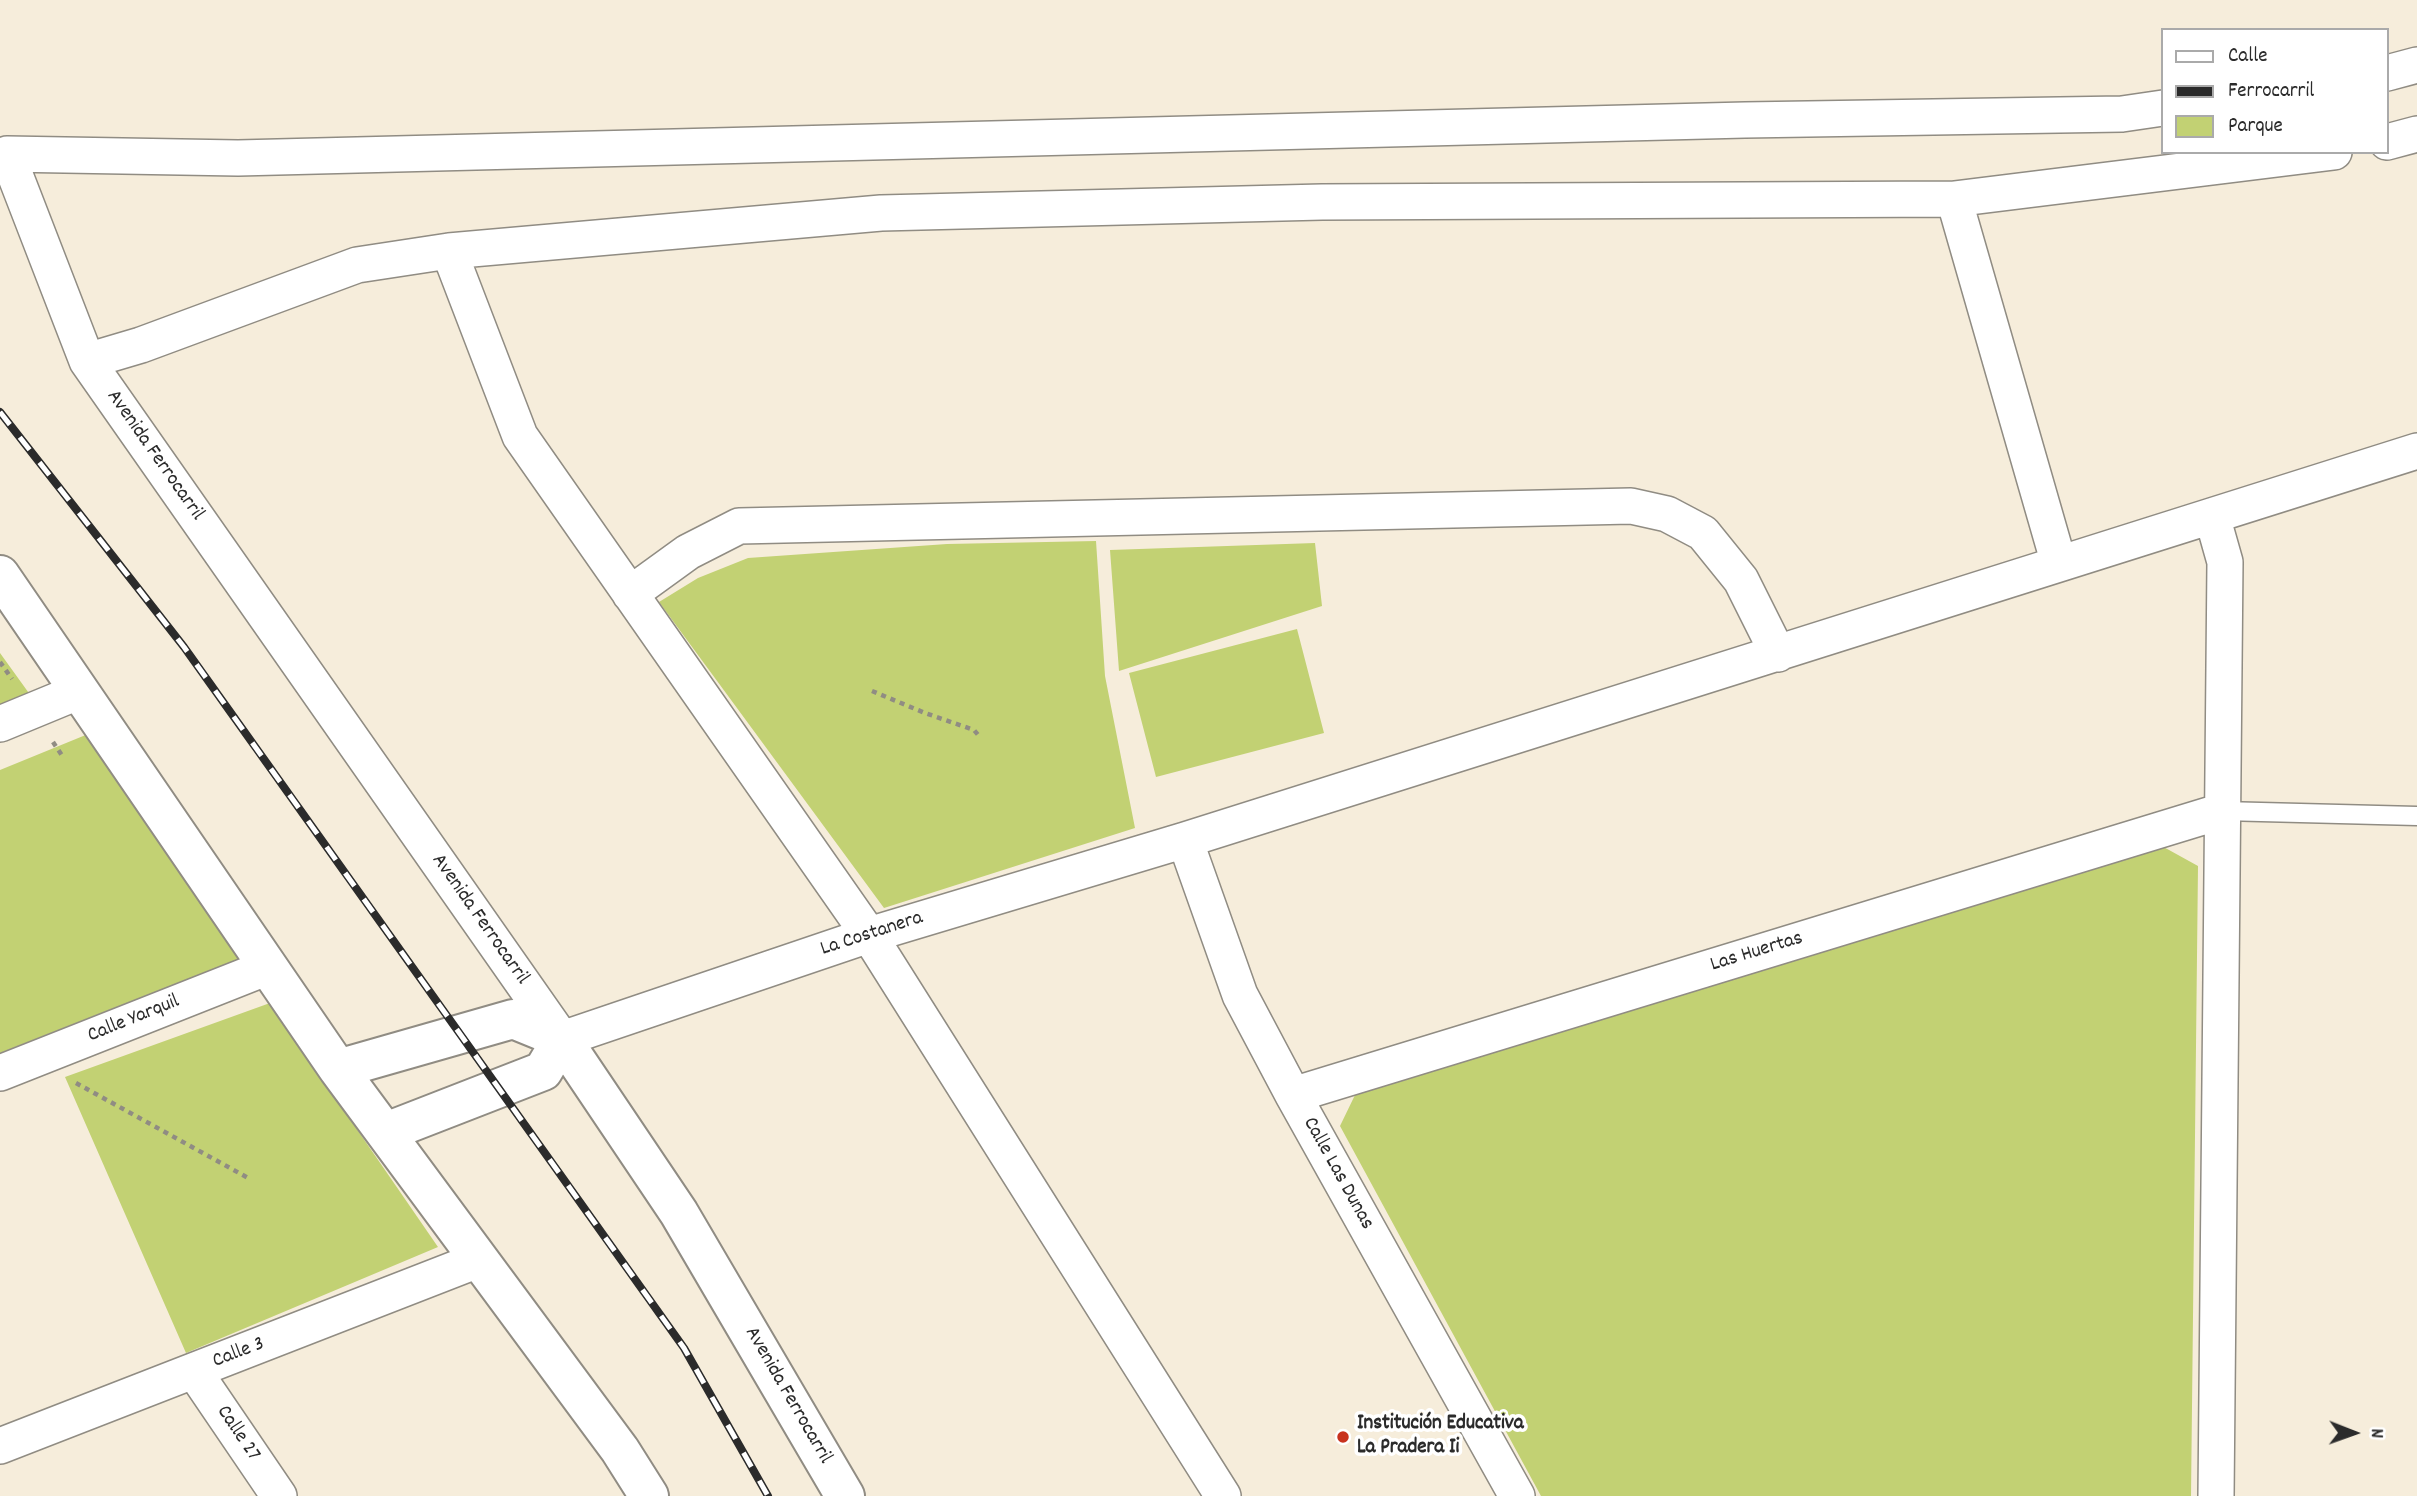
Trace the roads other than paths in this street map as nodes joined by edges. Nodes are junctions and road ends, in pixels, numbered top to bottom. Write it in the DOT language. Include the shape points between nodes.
graph roads {
  1 [pos="2417,65"];
  2 [pos="2389,72"];
  3 [pos="2162,108"];
  4 [pos="2417,134"];
  5 [pos="2389,141"];
  6 [pos="4,152"];
  7 [pos="2318,154"];
  8 [pos="1954,199"];
  9 [pos="449,251"];
  10 [pos="87,361"];
  11 [pos="2417,451"];
  12 [pos="2212,516"];
  13 [pos="2059,564"];
  14 [pos="0,575"];
  15 [pos="630,594"];
  16 [pos="1778,654"];
  17 [pos="79,691"];
  18 [pos="0,724"];
  19 [pos="2222,811"];
  20 [pos="2417,816"];
  21 [pos="1185,840"];
  22 [pos="869,935"];
  23 [pos="268,967"];
  24 [pos="562,1039"];
  25 [pos="338,1069"];
  26 [pos="0,1073"];
  27 [pos="1293,1095"];
  28 [pos="386,1132"];
  29 [pos="478,1260"];
  30 [pos="194,1371"];
  31 [pos="0,1446"];
  32 [pos="279,1496"];
  33 [pos="649,1496"];
  34 [pos="845,1496"];
  35 [pos="1223,1496"];
  36 [pos="1517,1496"];
  37 [pos="2216,1496"];
  1 -- 2 [label="street"];
  3 -- 6 [label="street" via="2122,114 238,158"];
  4 -- 5 [label="street"];
  6 -- 10 [label="street, Avenida Ferrocarril"];
  7 -- 8 [label="street"];
  8 -- 9 [label="street" via="1322,202 881,213"];
  8 -- 13 [label="street"];
  9 -- 10 [label="street" via="357,265"];
  9 -- 15 [label="street" via="520,436"];
  10 -- 24 [label="street, Avenida Ferrocarril"];
  11 -- 12 [label="street, La Costanera"];
  12 -- 13 [label="street, La Costanera"];
  12 -- 19 [label="street" via="2225,562"];
  13 -- 16 [label="street, La Costanera"];
  14 -- 17 [label="street"];
  15 -- 16 [label="street" via="688,552 739,526 1632,506 1667,514 1703,533 1741,580"];
  15 -- 22 [label="street"];
  16 -- 21 [label="street, La Costanera"];
  17 -- 18 [label="street"];
  17 -- 23 [label="street"];
  19 -- 20 [label="lane"];
  19 -- 27 [label="street, Las Huertas"];
  19 -- 37 [label="street"];
  21 -- 22 [label="street, La Costanera"];
  21 -- 27 [label="street, Calle Las Dunas" via="1240,995"];
  22 -- 24 [label="street, La Costanera"];
  22 -- 35 [label="street"];
  23 -- 25 [label="street"];
  23 -- 26 [label="street, Calle Yarquil"];
  24 -- 25 [label="street" via="513,1019"];
  24 -- 28 [label="street" via="543,1071"];
  24 -- 34 [label="street, Avenida Ferrocarril" via="679,1213"];
  25 -- 28 [label="street"];
  27 -- 36 [label="street, Calle Las Dunas"];
  28 -- 29 [label="street"];
  29 -- 30 [label="street, Calle 3"];
  29 -- 33 [label="street" via="620,1450"];
  30 -- 31 [label="street, Calle 3"];
  30 -- 32 [label="street, Calle 27"];
}
